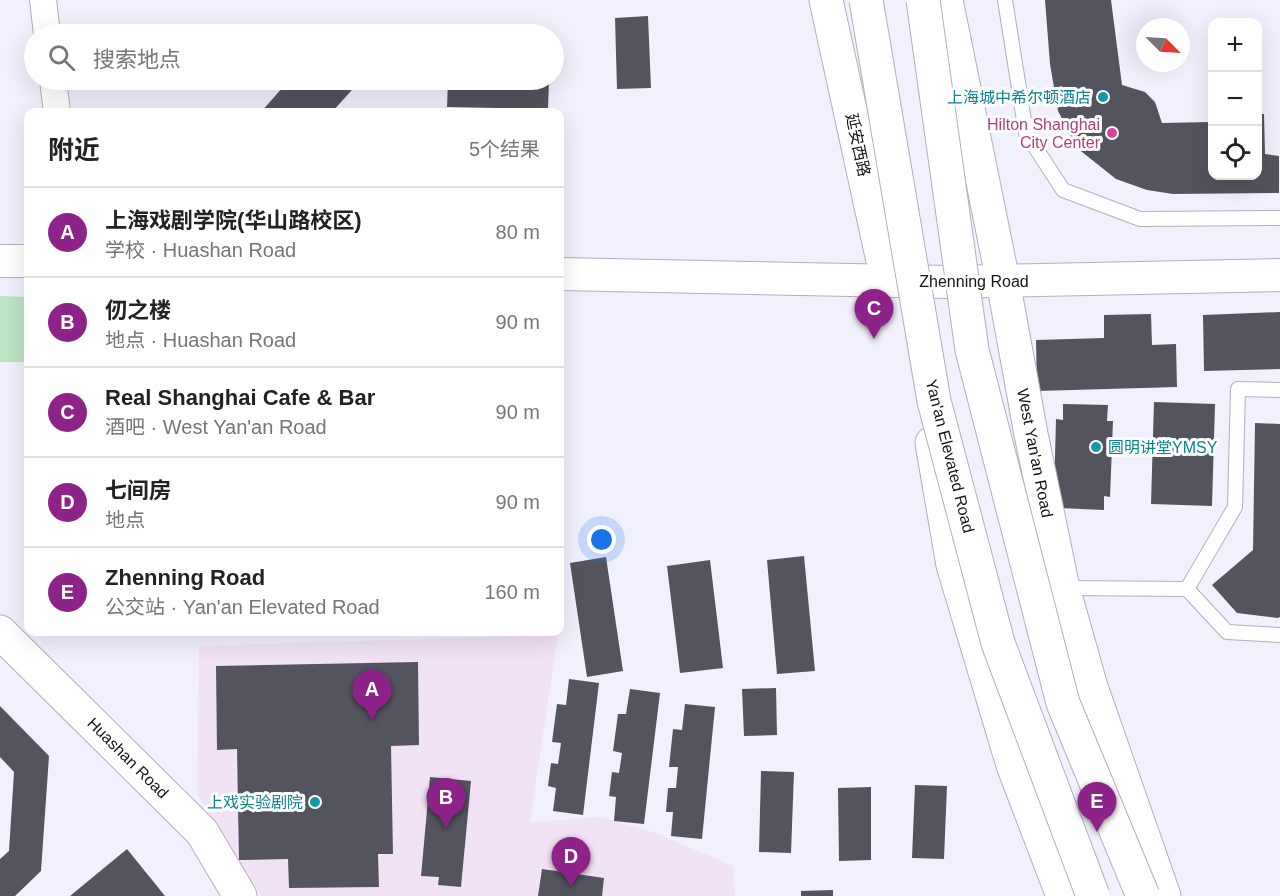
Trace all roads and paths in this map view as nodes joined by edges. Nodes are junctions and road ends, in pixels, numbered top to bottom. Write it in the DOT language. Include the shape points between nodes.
graph roads {
  1 [pos="43,0"];
  2 [pos="826,0"];
  3 [pos="864,0"];
  4 [pos="923,0"];
  5 [pos="946,0"];
  6 [pos="1005,0"];
  7 [pos="46,24"];
  8 [pos="54,90"];
  9 [pos="56,108"];
  10 [pos="1280,218"];
  11 [pos="0,261"];
  12 [pos="24,261"];
  13 [pos="564,274"];
  14 [pos="1280,275"];
  15 [pos="905,281"];
  16 [pos="1003,281"];
  17 [pos="1280,390"];
  18 [pos="1063,588"];
  19 [pos="1187,589"];
  20 [pos="0,632"];
  21 [pos="1280,635"];
  22 [pos="240,896"];
  23 [pos="1063,896"];
  24 [pos="1093,896"];
  25 [pos="1143,896"];
  26 [pos="1164,896"];
  1 -- 7 [label="street"];
  2 -- 15 [label="main road, 延安西路" via="883,261"];
  3 -- 15 [label="main road"];
  3 -- 24 [label="main road, Yan'an Elevated Road, bridge" via="934,401 998,643"];
  4 -- 25 [label="main road, bridge" via="972,350 1063,703"];
  5 -- 16 [label="main road, West Yan'an Road"];
  6 -- 10 [label="lane" via="1026,133 1063,190 1140,219"];
  8 -- 9 [label="street"];
  11 -- 12 [label="street"];
  13 -- 15 [label="street, Zhenning Road"];
  14 -- 16 [label="street, Zhenning Road"];
  15 -- 16 [label="street, Zhenning Road"];
  15 -- 23 [label="main road" via="953,565 1013,765"];
  16 -- 18 [label="main road, West Yan'an Road"];
  17 -- 19 [label="lane" via="1238,389 1235,507"];
  18 -- 19 [label="lane"];
  18 -- 26 [label="main road, West Yan'an Road" via="1091,687"];
  19 -- 21 [label="lane" via="1227,632"];
  20 -- 22 [label="main road, Huashan Road" via="202,832"];
}
